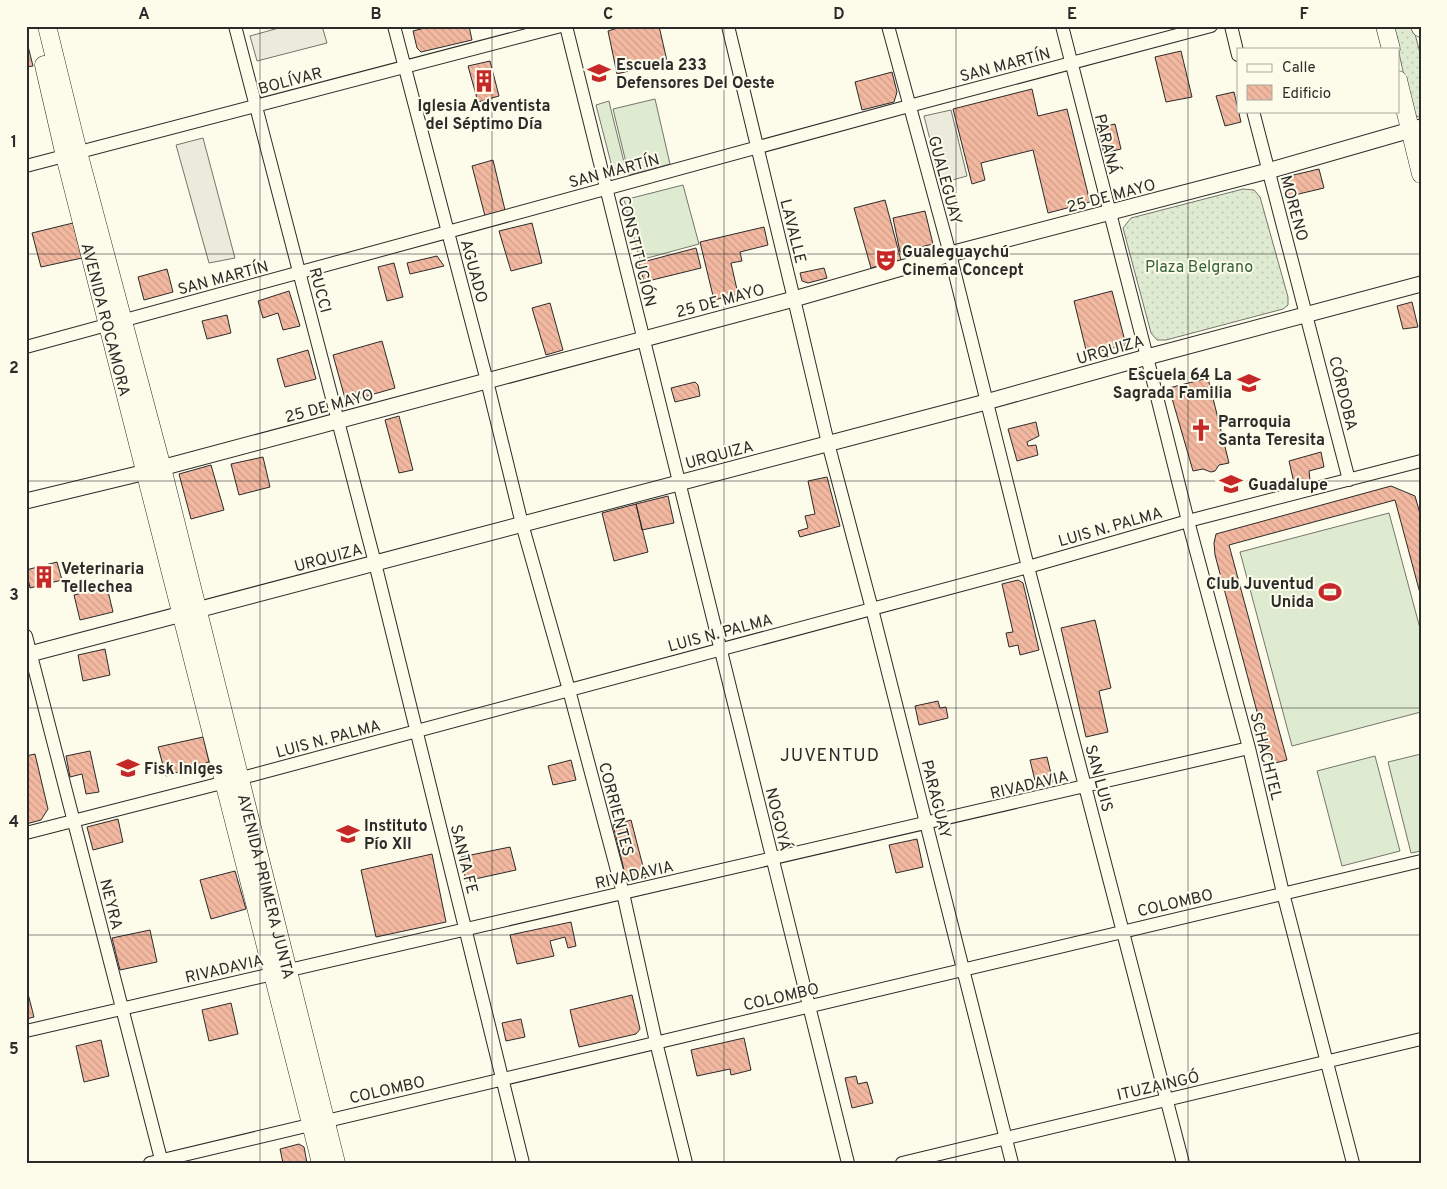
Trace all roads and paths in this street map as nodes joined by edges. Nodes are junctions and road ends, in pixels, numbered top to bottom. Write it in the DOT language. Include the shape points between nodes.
graph roads {
  1 [pos="36,26"];
  2 [pos="47,26"];
  3 [pos="235,26"];
  4 [pos="394,26"];
  5 [pos="561,26"];
  6 [pos="566,26"];
  7 [pos="728,26"];
  8 [pos="888,26"];
  9 [pos="1062,26"];
  10 [pos="1211,26"];
  11 [pos="1231,26"];
  12 [pos="1386,26"];
  13 [pos="1391,48"];
  14 [pos="1237,50"];
  15 [pos="1071,64"];
  16 [pos="405,67"];
  17 [pos="1400,85"];
  18 [pos="256,106"];
  19 [pos="909,106"];
  20 [pos="1253,112"];
  21 [pos="1416,129"];
  22 [pos="757,148"];
  23 [pos="72,154"];
  24 [pos="26,166"];
  25 [pos="1268,171"];
  26 [pos="1421,174"];
  27 [pos="606,189"];
  28 [pos="1110,214"];
  29 [pos="448,232"];
  30 [pos="950,254"];
  31 [pos="300,273"];
  32 [pos="1421,284"];
  33 [pos="794,298"];
  34 [pos="1307,314"];
  35 [pos="116,323"];
  36 [pos="643,339"];
  37 [pos="26,347"];
  38 [pos="1147,357"];
  39 [pos="487,381"];
  40 [pos="986,402"];
  41 [pos="338,421"];
  42 [pos="828,443"];
  43 [pos="1421,461"];
  44 [pos="154,470"];
  45 [pos="1349,480"];
  46 [pos="679,483"];
  47 [pos="26,500"];
  48 [pos="1188,521"];
  49 [pos="522,524"];
  50 [pos="374,563"];
  51 [pos="1028,567"];
  52 [pos="872,608"];
  53 [pos="189,611"];
  54 [pos="26,636"];
  55 [pos="720,649"];
  56 [pos="29,654"];
  57 [pos="569,690"];
  58 [pos="416,731"];
  59 [pos="1249,748"];
  60 [pos="232,780"];
  61 [pos="1085,787"];
  62 [pos="74,821"];
  63 [pos="926,824"];
  64 [pos="26,833"];
  65 [pos="772,859"];
  66 [pos="1421,861"];
  67 [pos="623,893"];
  68 [pos="1283,893"];
  69 [pos="466,929"];
  70 [pos="1123,931"];
  71 [pos="963,969"];
  72 [pos="280,971"];
  73 [pos="809,1006"];
  74 [pos="122,1008"];
  75 [pos="26,1031"];
  76 [pos="1421,1039"];
  77 [pos="656,1042"];
  78 [pos="1327,1061"];
  79 [pos="502,1078"];
  80 [pos="1167,1100"];
  81 [pos="318,1122"];
  82 [pos="1006,1138"];
  83 [pos="157,1162"];
  84 [pos="321,1163"];
  85 [pos="336,1163"];
  86 [pos="523,1163"];
  87 [pos="686,1163"];
  88 [pos="848,1163"];
  89 [pos="902,1163"];
  90 [pos="1012,1163"];
  91 [pos="1183,1163"];
  92 [pos="1353,1163"];
  1 -- 23 [label="main road, AVENIDA ROCAMORA"];
  2 -- 23 [label="main road, AVENIDA ROCAMORA"];
  3 -- 18 [label="street, RUCCI"];
  4 -- 16 [label="street, AGUADO"];
  5 -- 16 [label="street, BOLÍVAR"];
  6 -- 27 [label="street, CONSTITUCIÓN"];
  7 -- 22 [label="street, LAVALLE"];
  8 -- 19 [label="street, GUALEGUAY"];
  9 -- 15 [label="street, PARANÁ"];
  10 -- 15 [label="street, SAN MARTÍN"];
  11 -- 14 [label="street"];
  12 -- 13 [label="main road"];
  15 -- 19 [label="street, SAN MARTÍN"];
  15 -- 28 [label="street, PARANÁ"];
  16 -- 18 [label="street, BOLÍVAR"];
  16 -- 29 [label="street, AGUADO"];
  17 -- 21 [label="main road"];
  18 -- 23 [label="street, BOLÍVAR"];
  18 -- 31 [label="street, RUCCI"];
  19 -- 22 [label="street, SAN MARTÍN"];
  19 -- 30 [label="street, GUALEGUAY"];
  20 -- 25 [label="street, MORENO"];
  21 -- 25 [label="street, 25 DE MAYO"];
  21 -- 26 [label="main road"];
  22 -- 27 [label="street, SAN MARTÍN"];
  22 -- 33 [label="street, LAVALLE"];
  23 -- 24 [label="street, BOLÍVAR"];
  23 -- 35 [label="main road, AVENIDA ROCAMORA"];
  25 -- 28 [label="street, 25 DE MAYO"];
  25 -- 34 [label="street, MORENO"];
  27 -- 29 [label="street, SAN MARTÍN"];
  27 -- 36 [label="street, CONSTITUCIÓN"];
  28 -- 30 [label="street, 25 DE MAYO"];
  28 -- 38 [label="street, PARANÁ"];
  29 -- 31 [label="street, SAN MARTÍN"];
  29 -- 39 [label="street, AGUADO"];
  30 -- 33 [label="street, 25 DE MAYO"];
  30 -- 40 [label="street, GUALEGUAY"];
  31 -- 35 [label="street, SAN MARTÍN"];
  31 -- 41 [label="street, RUCCI"];
  32 -- 34 [label="street, URQUIZA"];
  33 -- 36 [label="street, 25 DE MAYO"];
  33 -- 42 [label="street, LAVALLE"];
  34 -- 38 [label="street, URQUIZA"];
  34 -- 45 [label="street, CÓRDOBA"];
  35 -- 37 [label="street, SAN MARTÍN"];
  35 -- 44 [label="main road, AVENIDA ROCAMORA"];
  36 -- 39 [label="street, 25 DE MAYO"];
  36 -- 46 [label="street, CONSTITUCIÓN"];
  38 -- 40 [label="street, URQUIZA"];
  38 -- 48 [label="street, SCHACHTEL"];
  39 -- 41 [label="street, 25 DE MAYO"];
  39 -- 49 [label="street, AGUADO"];
  40 -- 42 [label="street, URQUIZA"];
  40 -- 51 [label="street, SAN LUIS"];
  41 -- 44 [label="street, 25 DE MAYO"];
  41 -- 50 [label="street, RUCCI"];
  42 -- 46 [label="street, URQUIZA"];
  42 -- 52 [label="street, PARAGUAY"];
  43 -- 45 [label="street, LUIS N. PALMA"];
  44 -- 47 [label="street, 25 DE MAYO"];
  44 -- 53 [label="main road, AVENIDA ROCAMORA"];
  45 -- 48 [label="street, LUIS N. PALMA"];
  46 -- 49 [label="street, URQUIZA"];
  46 -- 55 [label="street, NOGOYÁ"];
  48 -- 51 [label="street, LUIS N. PALMA"];
  48 -- 59 [label="street, SCHACHTEL"];
  49 -- 50 [label="street, URQUIZA"];
  49 -- 57 [label="street, CORRIENTES"];
  50 -- 53 [label="street, URQUIZA"];
  50 -- 58 [label="street, SANTA FE"];
  51 -- 52 [label="street, LUIS N. PALMA"];
  51 -- 61 [label="street, SAN LUIS"];
  52 -- 55 [label="street, LUIS N. PALMA"];
  52 -- 63 [label="street, PARAGUAY"];
  53 -- 56 [label="street, URQUIZA"];
  53 -- 60 [label="main road, AVENIDA PRIMERA JUNTA"];
  54 -- 56 [label="street, NEYRA"];
  55 -- 57 [label="street, LUIS N. PALMA"];
  55 -- 65 [label="street, NOGOYÁ"];
  56 -- 62 [label="street, NEYRA"];
  57 -- 58 [label="street, LUIS N. PALMA"];
  57 -- 67 [label="street, CORRIENTES"];
  58 -- 60 [label="street, LUIS N. PALMA"];
  58 -- 69 [label="street, SANTA FE"];
  59 -- 61 [label="street, RIVADAVIA"];
  59 -- 68 [label="street, SCHACHTEL"];
  60 -- 62 [label="street, LUIS N. PALMA"];
  60 -- 72 [label="main road, AVENIDA PRIMERA JUNTA"];
  61 -- 63 [label="street, RIVADAVIA"];
  61 -- 70 [label="street, SAN LUIS"];
  62 -- 64 [label="street, LUIS N. PALMA"];
  62 -- 74 [label="street, NEYRA"];
  63 -- 65 [label="street, RIVADAVIA"];
  63 -- 71 [label="street, PARAGUAY"];
  65 -- 67 [label="street, RIVADAVIA"];
  65 -- 73 [label="street, NOGOYÁ"];
  66 -- 68 [label="street, COLOMBO"];
  67 -- 69 [label="street, RIVADAVIA"];
  67 -- 77 [label="street, CORRIENTES"];
  68 -- 70 [label="street, COLOMBO"];
  68 -- 78 [label="street, SCHACHTEL"];
  69 -- 72 [label="street, RIVADAVIA"];
  69 -- 79 [label="street, SANTA FE"];
  70 -- 71 [label="street, COLOMBO"];
  70 -- 80 [label="street, SAN LUIS"];
  71 -- 73 [label="street, COLOMBO"];
  71 -- 82 [label="street, PARAGUAY"];
  72 -- 74 [label="street, RIVADAVIA"];
  72 -- 81 [label="main road, AVENIDA PRIMERA JUNTA"];
  73 -- 77 [label="street, COLOMBO"];
  73 -- 88 [label="street, NOGOYÁ"];
  74 -- 75 [label="street, RIVADAVIA"];
  74 -- 83 [label="street, NEYRA"];
  76 -- 78 [label="street, ITUZAINGÓ"];
  77 -- 79 [label="street, COLOMBO"];
  77 -- 87 [label="street, CORRIENTES"];
  78 -- 80 [label="street, ITUZAINGÓ"];
  78 -- 92 [label="street, SCHACHTEL"];
  79 -- 81 [label="street, COLOMBO"];
  79 -- 86 [label="street, SANTA FE"];
  80 -- 82 [label="street, ITUZAINGÓ"];
  80 -- 91 [label="street, SAN LUIS"];
  81 -- 83 [label="street, COLOMBO"];
  81 -- 84 [label="main road, AVENIDA PRIMERA JUNTA"];
  81 -- 85 [label="main road, AVENIDA PRIMERA JUNTA"];
  82 -- 89 [label="street, ITUZAINGÓ"];
  82 -- 90 [label="street, PARAGUAY"];
}
